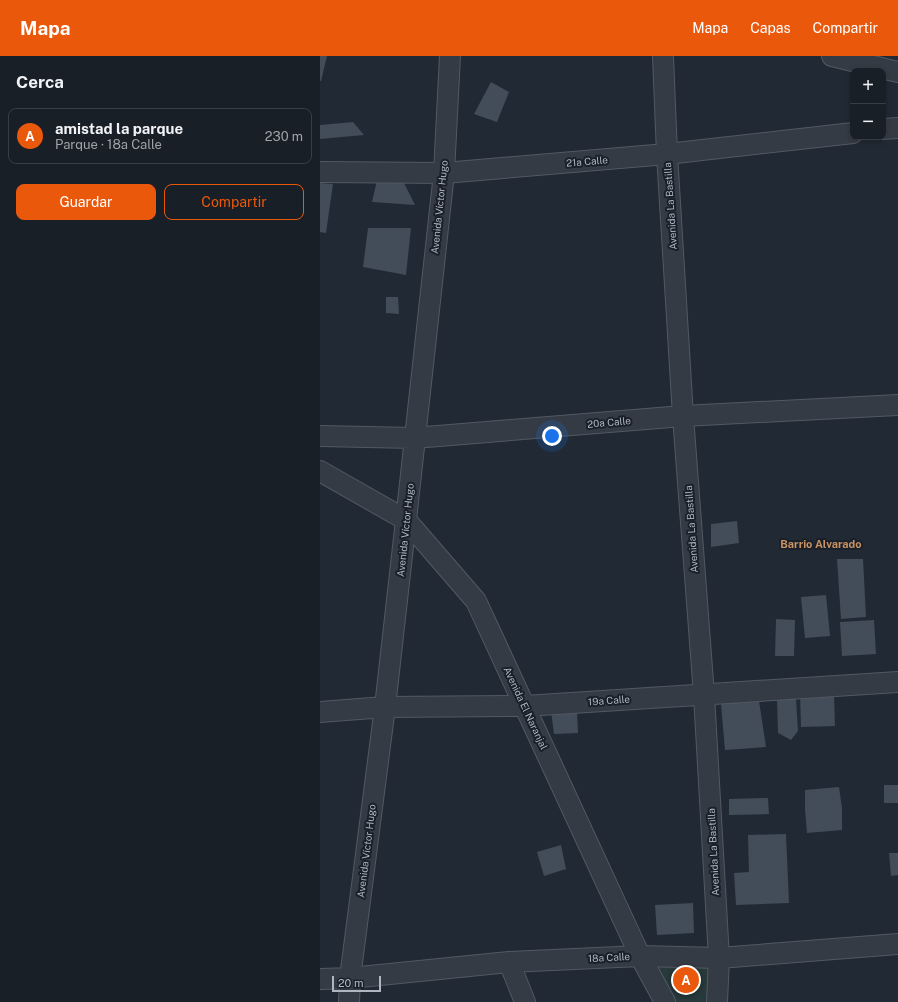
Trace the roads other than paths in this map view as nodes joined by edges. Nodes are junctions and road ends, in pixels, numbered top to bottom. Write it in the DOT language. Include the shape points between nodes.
graph roads {
  1 [pos="450,56"];
  2 [pos="663,56"];
  3 [pos="832,56"];
  4 [pos="898,72"];
  5 [pos="898,128"];
  6 [pos="886,130"];
  7 [pos="850,133"];
  8 [pos="667,154"];
  9 [pos="320,172"];
  10 [pos="444,173"];
  11 [pos="898,405"];
  12 [pos="683,416"];
  13 [pos="320,436"];
  14 [pos="414,438"];
  15 [pos="320,471"];
  16 [pos="406,520"];
  17 [pos="898,682"];
  18 [pos="704,694"];
  19 [pos="385,706"];
  20 [pos="525,706"];
  21 [pos="320,712"];
  22 [pos="898,944"];
  23 [pos="640,956"];
  24 [pos="719,958"];
  25 [pos="510,962"];
  26 [pos="350,978"];
  27 [pos="320,979"];
  28 [pos="349,1002"];
  29 [pos="525,1002"];
  30 [pos="665,1002"];
  31 [pos="717,1002"];
  1 -- 10 [label="street, Avenida Víctor Hugo"];
  2 -- 8 [label="street, Avenida La Bastilla"];
  3 -- 4 [label="street"];
  5 -- 6 [label="street"];
  7 -- 8 [label="street, 21a Calle"];
  8 -- 10 [label="street, 21a Calle"];
  8 -- 12 [label="street, Avenida La Bastilla"];
  9 -- 10 [label="street, 21a Calle"];
  10 -- 14 [label="street, Avenida Víctor Hugo"];
  11 -- 12 [label="street, 20a Calle"];
  12 -- 14 [label="street, 20a Calle"];
  12 -- 18 [label="street, Avenida La Bastilla"];
  13 -- 14 [label="street, 20a Calle"];
  14 -- 16 [label="street, Avenida Víctor Hugo"];
  15 -- 16 [label="street, Avenida El Naranjal"];
  16 -- 19 [label="street, Avenida Víctor Hugo"];
  16 -- 20 [label="street, Avenida El Naranjal" via="476,601"];
  17 -- 18 [label="street, 19a Calle"];
  18 -- 20 [label="street, 19a Calle"];
  18 -- 24 [label="street, Avenida La Bastilla"];
  19 -- 20 [label="street, 19a Calle"];
  19 -- 21 [label="street, 19a Calle"];
  19 -- 26 [label="street, Avenida Víctor Hugo"];
  20 -- 23 [label="street, Avenida El Naranjal"];
  22 -- 24 [label="street, 18a Calle"];
  23 -- 24 [label="street, 18a Calle"];
  23 -- 25 [label="street, 18a Calle"];
  23 -- 30 [label="street, Avenida El Naranjal"];
  24 -- 31 [label="street, Avenida La Bastilla"];
  25 -- 26 [label="street, 18a Calle"];
  25 -- 29 [label="street"];
  26 -- 27 [label="street, 18a Calle"];
  26 -- 28 [label="street, Avenida Víctor Hugo"];
}
